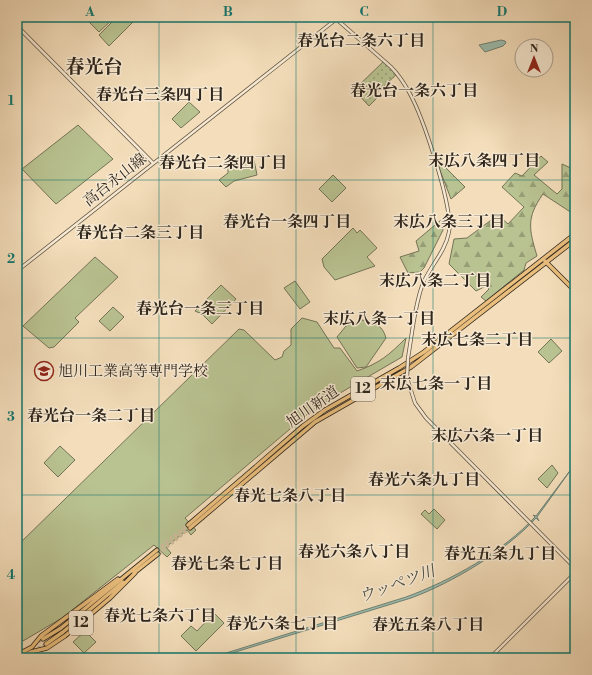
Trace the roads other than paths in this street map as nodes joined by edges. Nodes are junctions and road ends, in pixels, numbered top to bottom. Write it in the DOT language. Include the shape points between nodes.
graph roads {
  1 [pos="337,18"];
  2 [pos="17,26"];
  3 [pos="154,163"];
  4 [pos="575,234"];
  5 [pos="575,240"];
  6 [pos="543,259"];
  7 [pos="546,262"];
  8 [pos="17,271"];
  9 [pos="575,291"];
  10 [pos="575,568"];
  11 [pos="130,572"];
  12 [pos="135,573"];
  13 [pos="575,573"];
  14 [pos="43,640"];
  15 [pos="46,644"];
  16 [pos="17,645"];
  17 [pos="20,656"];
  18 [pos="490,658"];
  1 -- 3 [label="street, 高台永山線"];
  1 -- 10 [label="street, bridge" via="399,76 409,92 428,140 448,207 450,226 447,240 422,286 408,358 408,378 415,403 426,418"];
  2 -- 3 [label="street"];
  3 -- 8 [label="street, 高台永山線"];
  4 -- 6 [label="main road, 旭川新道 / 12"];
  5 -- 7 [label="main road, 旭川新道 / 12"];
  6 -- 7 [label="main road"];
  6 -- 7 [label="main road, 旭川新道 / 12" via="424,352 324,410 189,526 310,427 337,408 411,367"];
  7 -- 9 [label="main road"];
  11 -- 12 [label="main road, 12" via="157,552"];
  11 -- 14 [label="main road, 12"];
  11 -- 17 [label="main road, 12" via="41,636"];
  12 -- 15 [label="main road, 12"];
  12 -- 17 [label="main road, 12" via="66,636 47,648"];
  13 -- 18 [label="street"];
  16 -- 17 [label="main road"];
}
